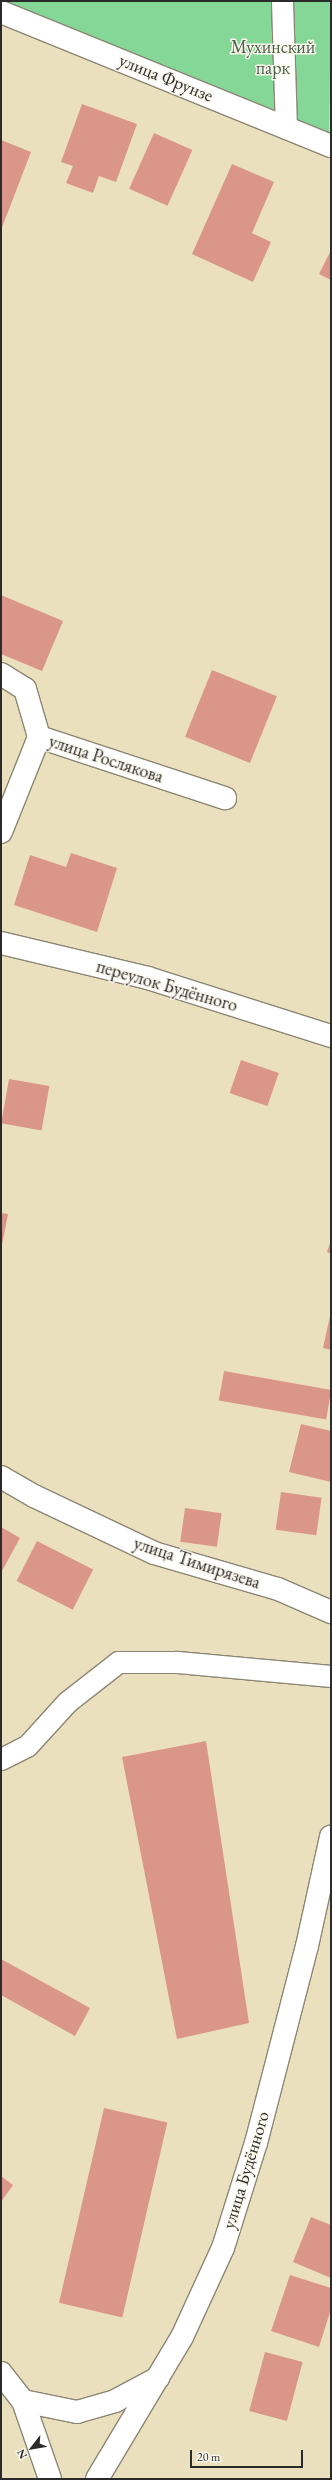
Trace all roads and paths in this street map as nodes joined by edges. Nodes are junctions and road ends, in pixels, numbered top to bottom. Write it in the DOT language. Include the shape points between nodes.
graph roads {
  1 [pos="282,1"];
  2 [pos="1,12"];
  3 [pos="286,128"];
  4 [pos="331,146"];
  5 [pos="1,674"];
  6 [pos="38,737"];
  7 [pos="225,798"];
  8 [pos="1,832"];
  9 [pos="1,943"];
  10 [pos="331,1036"];
  11 [pos="1,1477"];
  12 [pos="331,1612"];
  13 [pos="331,1676"];
  14 [pos="1,1759"];
  15 [pos="331,1837"];
  16 [pos="1,2373"];
  17 [pos="158,2378"];
  18 [pos="23,2401"];
  19 [pos="50,2479"];
  20 [pos="97,2479"];
  1 -- 3 [label="lane"];
  2 -- 3 [label="street, улица Фрунзе"];
  3 -- 4 [label="street, улица Фрунзе"];
  5 -- 6 [label="street, улица Рослякова" via="25,689"];
  6 -- 7 [label="street, улица Рослякова"];
  6 -- 8 [label="street"];
  9 -- 10 [label="street, переулок Будённого" via="148,978"];
  11 -- 12 [label="street, улица Тимирязева" via="34,1496 154,1552 278,1589"];
  13 -- 14 [label="lane" via="177,1662 118,1662 67,1702 27,1746"];
  15 -- 17 [label="street, улица Будённого" via="307,1946 256,2143 222,2248 182,2337"];
  16 -- 18 [label="street"];
  17 -- 18 [label="street" via="115,2401 77,2412"];
  17 -- 20 [label="street, улица Будённого"];
  18 -- 19 [label="street"];
}
